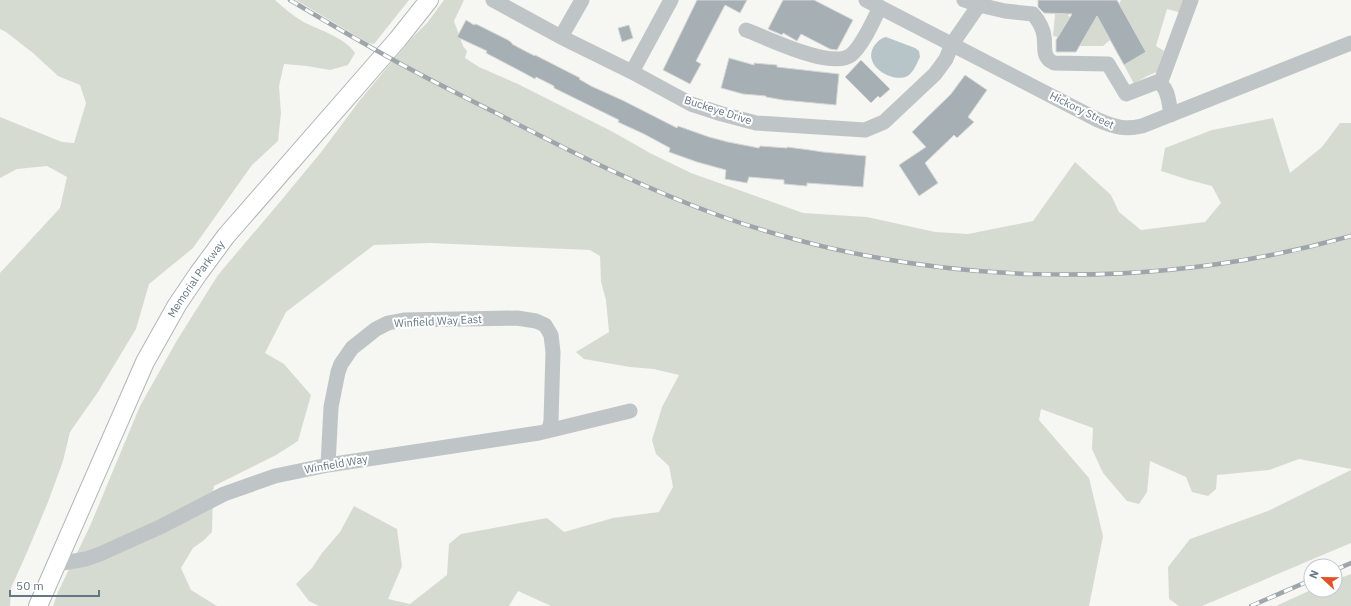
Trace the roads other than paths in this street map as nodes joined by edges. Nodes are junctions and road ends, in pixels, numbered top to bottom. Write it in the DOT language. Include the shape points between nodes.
graph roads {
  1 [pos="429,0"];
  2 [pos="493,0"];
  3 [pos="582,0"];
  4 [pos="866,0"];
  5 [pos="964,0"];
  6 [pos="1191,0"];
  7 [pos="667,1"];
  8 [pos="978,4"];
  9 [pos="880,7"];
  10 [pos="746,30"];
  11 [pos="561,37"];
  12 [pos="1351,43"];
  13 [pos="952,44"];
  14 [pos="632,72"];
  15 [pos="1160,84"];
  16 [pos="1171,115"];
  17 [pos="630,411"];
  18 [pos="549,430"];
  19 [pos="328,465"];
  20 [pos="57,564"];
  21 [pos="38,606"];
  1 -- 20 [label="main road, Memorial Parkway" via="226,236 177,305 145,362"];
  2 -- 11 [label="street, Buckeye Drive"];
  3 -- 11 [label="street"];
  4 -- 9 [label="street, Hickory Street"];
  5 -- 8 [label="street"];
  6 -- 15 [label="street"];
  7 -- 14 [label="street"];
  8 -- 13 [label="street, Buckeye Drive"];
  8 -- 15 [label="street" via="1005,11 1033,14 1044,35 1046,57 1054,63 1108,64 1126,94 1157,82"];
  9 -- 10 [label="street" via="861,44 851,55 836,60 813,57"];
  9 -- 13 [label="street, Hickory Street"];
  11 -- 14 [label="street, Buckeye Drive"];
  12 -- 16 [label="street, Hickory Street"];
  13 -- 14 [label="street, Buckeye Drive" via="946,59 935,74 884,122 865,130 750,122 691,104"];
  13 -- 16 [label="street, Hickory Street" via="1112,126 1142,126"];
  15 -- 16 [label="street" via="1168,97"];
  17 -- 18 [label="street, Winfield Way"];
  18 -- 19 [label="street, Winfield Way"];
  18 -- 19 [label="street, Winfield Way East" via="553,352 545,325 517,318 404,320 388,323 376,329 352,348 341,364 331,407"];
  19 -- 20 [label="street, Winfield Way" via="261,480 224,494 100,554"];
  20 -- 21 [label="main road, Memorial Parkway"];
}
